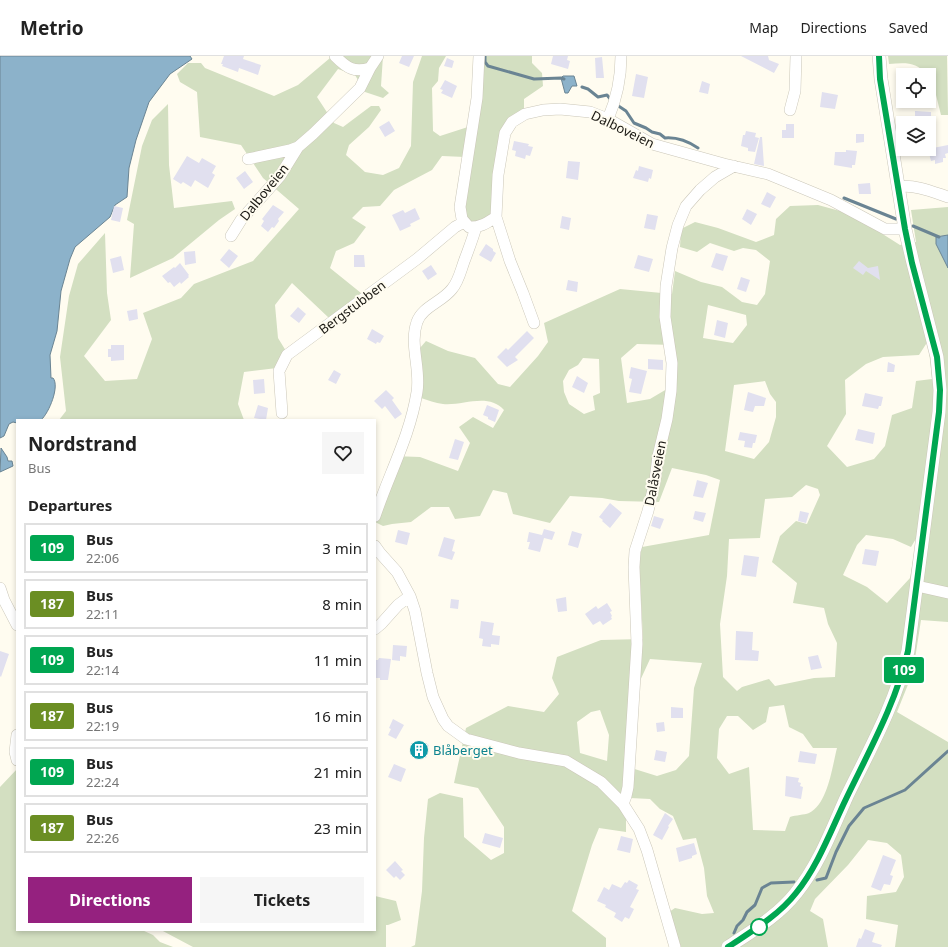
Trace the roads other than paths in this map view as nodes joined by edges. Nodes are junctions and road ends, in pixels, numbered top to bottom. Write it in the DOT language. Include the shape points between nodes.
graph roads {
  1 [pos="335,56"];
  2 [pos="378,56"];
  3 [pos="479,56"];
  4 [pos="621,56"];
  5 [pos="796,56"];
  6 [pos="879,56"];
  7 [pos="370,68"];
  8 [pos="790,110"];
  9 [pos="608,119"];
  10 [pos="298,147"];
  11 [pos="248,159"];
  12 [pos="734,166"];
  13 [pos="898,187"];
  14 [pos="948,197"];
  15 [pos="496,217"];
  16 [pos="464,222"];
  17 [pos="476,227"];
  18 [pos="905,229"];
  19 [pos="231,236"];
  20 [pos="534,323"];
  21 [pos="282,413"];
  22 [pos="376,513"];
  23 [pos="376,547"];
  24 [pos="917,586"];
  25 [pos="0,588"];
  26 [pos="948,593"];
  27 [pos="410,596"];
  28 [pos="16,623"];
  29 [pos="376,628"];
  30 [pos="16,741"];
  31 [pos="16,757"];
  32 [pos="623,804"];
  33 [pos="675,947"];
  34 [pos="728,947"];
  1 -- 7 [label="street" via="348,68"];
  2 -- 7 [label="street, Dalboveien"];
  3 -- 16 [label="street" via="477,98 460,203"];
  4 -- 9 [label="street" via="620,83"];
  5 -- 8 [label="street" via="795,91"];
  6 -- 13 [label="main road" via="880,79"];
  7 -- 10 [label="street, Dalboveien" via="356,93"];
  9 -- 12 [label="street, Dalboveien" via="652,144"];
  9 -- 15 [label="street, Dalboveien" via="590,112 560,109 525,114 512,122 505,133 499,164"];
  10 -- 11 [label="street, Dalboveien"];
  10 -- 19 [label="street, Dalboveien" via="280,176"];
  12 -- 18 [label="street, Dalboveien" via="768,174 831,200 886,229"];
  12 -- 32 [label="street, Dalåsveien" via="690,200 682,212 672,248 665,302 665,324 672,363 671,391 655,481 635,551 636,664 628,787"];
  13 -- 14 [label="street" via="919,188"];
  13 -- 18 [label="main road"];
  15 -- 17 [label="street"];
  15 -- 20 [label="street"];
  16 -- 17 [label="street" via="469,227"];
  16 -- 21 [label="street, Bergstubben" via="287,355 279,371"];
  17 -- 22 [label="street" via="471,246 453,288 423,312 416,325 414,337 418,378 414,408 405,439"];
  18 -- 24 [label="main road" via="937,357 940,390"];
  23 -- 27 [label="street" via="397,572"];
  24 -- 26 [label="street"];
  24 -- 34 [label="main road" via="908,651 900,682 815,864 785,905 755,930"];
  25 -- 28 [label="street"];
  27 -- 29 [label="street"];
  27 -- 32 [label="street" via="433,697 448,726 466,740 519,754 571,763 601,782"];
  30 -- 31 [label="street"];
  32 -- 33 [label="street" via="639,829 647,850"];
}
